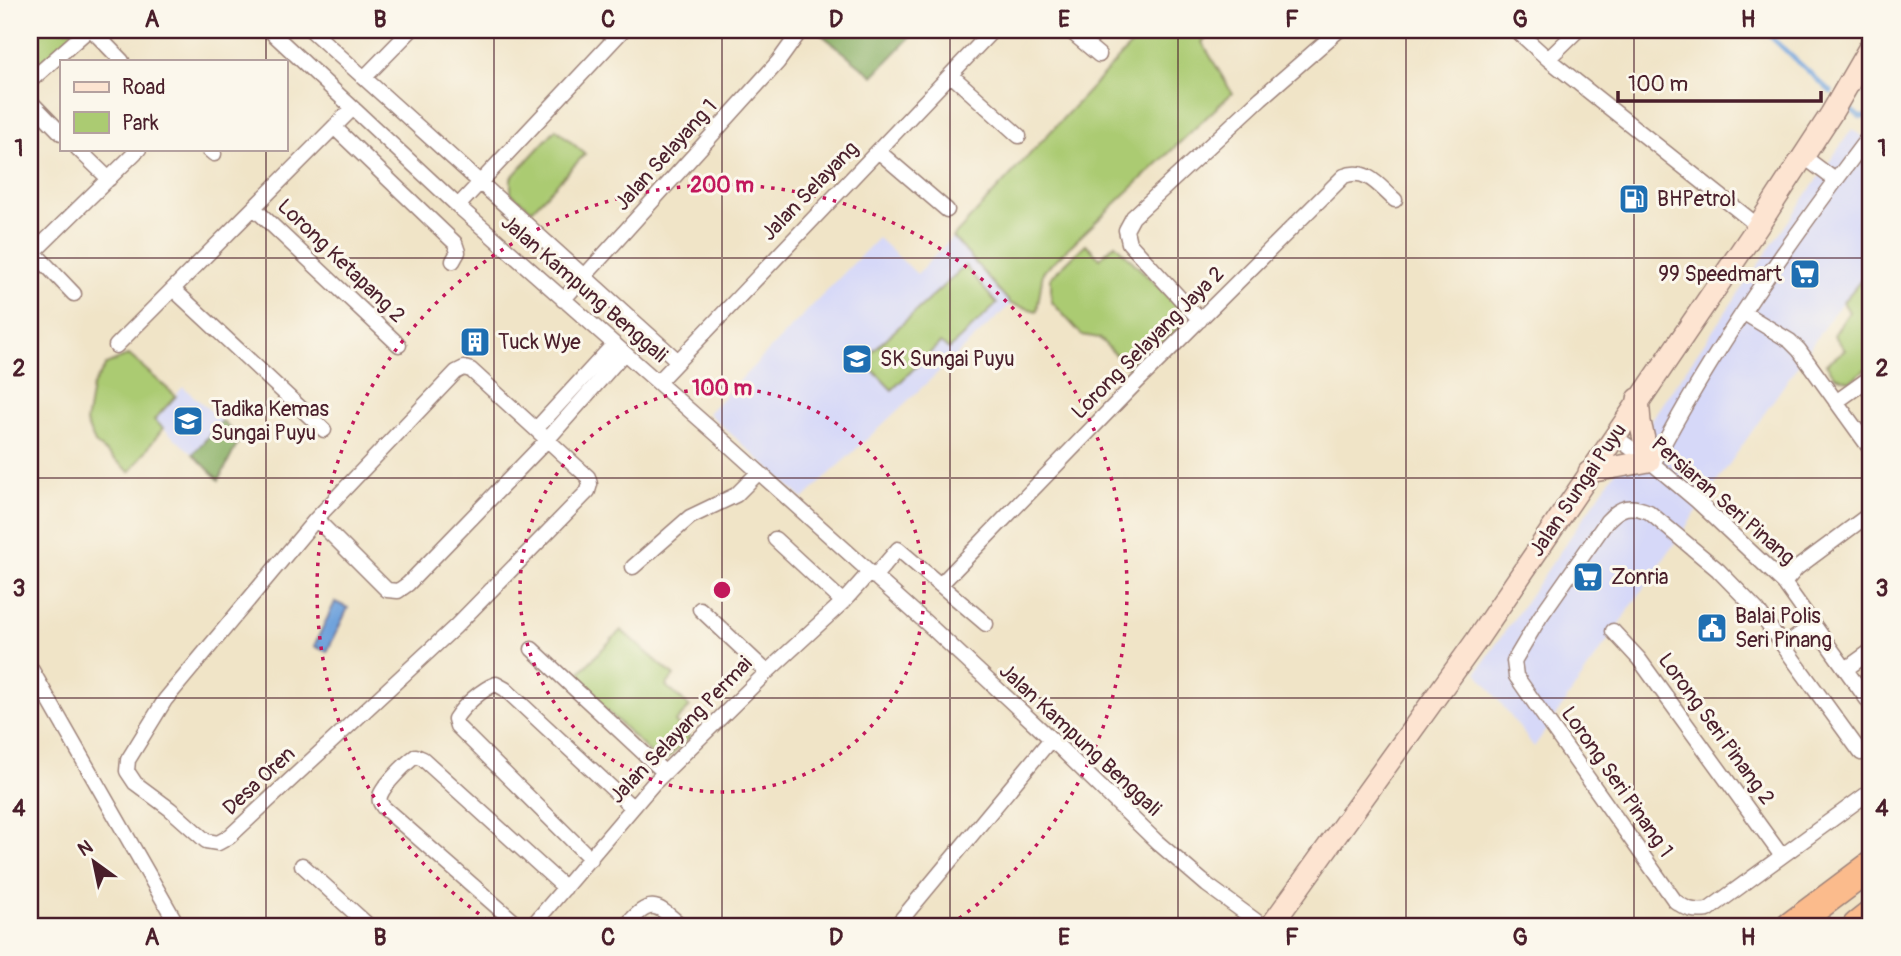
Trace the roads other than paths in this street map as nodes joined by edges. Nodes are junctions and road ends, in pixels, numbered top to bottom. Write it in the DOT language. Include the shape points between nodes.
graph roads {
  1 [pos="90,30"];
  2 [pos="269,30"];
  3 [pos="311,30"];
  4 [pos="411,30"];
  5 [pos="623,30"];
  6 [pos="993,30"];
  7 [pos="1069,30"];
  8 [pos="1339,30"];
  9 [pos="1516,30"];
  10 [pos="1578,30"];
  11 [pos="798,32"];
  12 [pos="1871,45"];
  13 [pos="1099,55"];
  14 [pos="1548,59"];
  15 [pos="121,60"];
  16 [pos="951,75"];
  17 [pos="364,78"];
  18 [pos="30,81"];
  19 [pos="353,108"];
  20 [pos="33,111"];
  21 [pos="334,127"];
  22 [pos="60,132"];
  23 [pos="1019,136"];
  24 [pos="1866,140"];
  25 [pos="79,150"];
  26 [pos="138,150"];
  27 [pos="878,151"];
  28 [pos="1803,156"];
  29 [pos="109,179"];
  30 [pos="1835,180"];
  31 [pos="480,182"];
  32 [pos="1395,200"];
  33 [pos="458,206"];
  34 [pos="254,208"];
  35 [pos="947,210"];
  36 [pos="1758,226"];
  37 [pos="32,250"];
  38 [pos="453,261"];
  39 [pos="584,276"];
  40 [pos="173,289"];
  41 [pos="74,294"];
  42 [pos="563,300"];
  43 [pos="1744,313"];
  44 [pos="1200,320"];
  45 [pos="399,345"];
  46 [pos="116,346"];
  47 [pos="619,349"];
  48 [pos="678,361"];
  49 [pos="1871,377"];
  50 [pos="658,382"];
  51 [pos="1638,399"];
  52 [pos="1836,402"];
  53 [pos="536,429"];
  54 [pos="324,430"];
  55 [pos="1614,436"];
  56 [pos="547,440"];
  57 [pos="1871,450"];
  58 [pos="1651,462"];
  59 [pos="759,472"];
  60 [pos="1590,472"];
  61 [pos="1871,513"];
  62 [pos="316,519"];
  63 [pos="775,539"];
  64 [pos="633,567"];
  65 [pos="872,575"];
  66 [pos="1784,583"];
  67 [pos="940,585"];
  68 [pos="843,602"];
  69 [pos="700,609"];
  70 [pos="986,624"];
  71 [pos="1813,625"];
  72 [pos="1613,631"];
  73 [pos="1784,646"];
  74 [pos="531,649"];
  75 [pos="1871,651"];
  76 [pos="30,667"];
  77 [pos="1846,669"];
  78 [pos="767,672"];
  79 [pos="1871,705"];
  80 [pos="1051,739"];
  81 [pos="1861,752"];
  82 [pos="664,772"];
  83 [pos="1871,791"];
  84 [pos="632,807"];
  85 [pos="1781,855"];
  86 [pos="592,859"];
  87 [pos="303,865"];
  88 [pos="1871,866"];
  89 [pos="1871,887"];
  90 [pos="565,888"];
  91 [pos="1861,916"];
  92 [pos="1286,917"];
  93 [pos="178,926"];
  94 [pos="369,926"];
  95 [pos="519,926"];
  96 [pos="532,926"];
  97 [pos="626,926"];
  98 [pos="682,926"];
  99 [pos="895,926"];
  100 [pos="1263,926"];
  101 [pos="1271,926"];
  102 [pos="1791,926"];
  103 [pos="1820,926"];
  1 -- 15 [label="street"];
  1 -- 18 [label="street"];
  2 -- 19 [label="street, Jalan Kampung Benggali"];
  3 -- 17 [label="street, Jalan Kampung Benggali"];
  4 -- 17 [label="street"];
  5 -- 31 [label="street"];
  6 -- 16 [label="street, Jalan Selayang"];
  7 -- 13 [label="street"];
  8 -- 44 [label="street" via="1133,216 1126,230 1129,243"];
  9 -- 14 [label="street"];
  10 -- 14 [label="street"];
  11 -- 39 [label="street, Jalan Selayang 1" via="778,62"];
  12 -- 28 [label="main road, Jalan Sungai Puyu"];
  14 -- 36 [label="street"];
  16 -- 23 [label="street"];
  16 -- 27 [label="street, Jalan Selayang"];
  17 -- 31 [label="street, Jalan Kampung Benggali"];
  19 -- 21 [label="street"];
  19 -- 33 [label="street, Jalan Kampung Benggali"];
  20 -- 22 [label="street"];
  21 -- 34 [label="street"];
  21 -- 38 [label="street" via="455,243 458,251"];
  24 -- 30 [label="street"];
  25 -- 29 [label="street"];
  26 -- 29 [label="street"];
  27 -- 35 [label="street"];
  27 -- 48 [label="street, Jalan Selayang"];
  28 -- 30 [label="street"];
  28 -- 36 [label="main road, Jalan Sungai Puyu"];
  29 -- 37 [label="street"];
  30 -- 43 [label="street"];
  31 -- 33 [label="street"];
  31 -- 39 [label="street, Jalan Kampung Benggali"];
  32 -- 44 [label="street, Lorong Selayang Jaya 2" via="1366,174 1344,176"];
  33 -- 42 [label="street, Jalan Kampung Benggali"];
  34 -- 40 [label="street"];
  34 -- 45 [label="street, Lorong Ketapang 2"];
  36 -- 51 [label="main road, Jalan Sungai Puyu"];
  37 -- 41 [label="street"];
  39 -- 42 [label="street, Jalan Selayang 1"];
  39 -- 48 [label="street, Jalan Kampung Benggali"];
  40 -- 46 [label="street"];
  40 -- 54 [label="street"];
  42 -- 47 [label="street, Jalan Kampung Benggali"];
  43 -- 52 [label="street" via="1790,341"];
  43 -- 58 [label="street"];
  44 -- 67 [label="street, Lorong Selayang Jaya 2"];
  47 -- 50 [label="street, Jalan Kampung Benggali"];
  47 -- 53 [label="street"];
  47 -- 56 [label="street"];
  48 -- 50 [label="street, Jalan Selayang"];
  49 -- 52 [label="street"];
  50 -- 59 [label="street, Jalan Kampung Benggali"];
  51 -- 55 [label="main road, Jalan Sungai Puyu"];
  51 -- 58 [label="main road"];
  52 -- 57 [label="street"];
  53 -- 56 [label="street, Desa Oren"];
  53 -- 62 [label="street, Desa Oren" via="464,368"];
  55 -- 58 [label="street, Persiaran Seri Pinang"];
  55 -- 60 [label="main road, Jalan Sungai Puyu"];
  56 -- 62 [label="street" via="398,591 387,590"];
  56 -- 62 [label="street, Desa Oren" via="588,477 588,491 455,627 229,837 218,843 206,841 135,783 127,771 128,760 165,700"];
  58 -- 60 [label="main road"];
  58 -- 66 [label="street, Persiaran Seri Pinang"];
  59 -- 64 [label="street" via="736,495 690,517"];
  59 -- 65 [label="street, Jalan Kampung Benggali"];
  60 -- 92 [label="main road, Jalan Sungai Puyu"];
  61 -- 66 [label="street" via="1797,568"];
  63 -- 68 [label="street"];
  65 -- 67 [label="street" via="898,549"];
  65 -- 68 [label="street, Jalan Selayang Permai"];
  65 -- 80 [label="street, Jalan Kampung Benggali"];
  66 -- 71 [label="street, Persiaran Seri Pinang"];
  67 -- 70 [label="street"];
  68 -- 78 [label="street, Jalan Selayang Permai"];
  69 -- 78 [label="street"];
  71 -- 73 [label="street"];
  71 -- 77 [label="street, Persiaran Seri Pinang"];
  72 -- 85 [label="street, Lorong Seri Pinang 2" via="1639,659"];
  73 -- 81 [label="street"];
  73 -- 85 [label="street, Lorong Seri Pinang 1" via="1718,570 1649,512 1627,506 1607,520 1514,661 1516,676 1675,901 1687,909 1707,910"];
  74 -- 82 [label="street"];
  75 -- 77 [label="street"];
  76 -- 93 [label="street"];
  77 -- 79 [label="street, Persiaran Seri Pinang"];
  78 -- 82 [label="street, Jalan Selayang Permai"];
  80 -- 99 [label="street"];
  80 -- 100 [label="street, Jalan Kampung Benggali" via="1157,842"];
  82 -- 84 [label="street, Jalan Selayang Permai"];
  83 -- 85 [label="street"];
  84 -- 86 [label="street, Jalan Selayang Permai"];
  84 -- 86 [label="street" via="496,684 459,713 457,726"];
  86 -- 90 [label="street, Jalan Selayang Permai"];
  87 -- 94 [label="street"];
  88 -- 102 [label="highway"];
  89 -- 91 [label="highway"];
  90 -- 95 [label="street" via="423,759 410,760 381,794 383,807"];
  90 -- 96 [label="street, Jalan Selayang Permai"];
  91 -- 103 [label="highway"];
  92 -- 101 [label="main road, Jalan Sungai Puyu"];
  97 -- 98 [label="street" via="645,907 658,906"];
}
